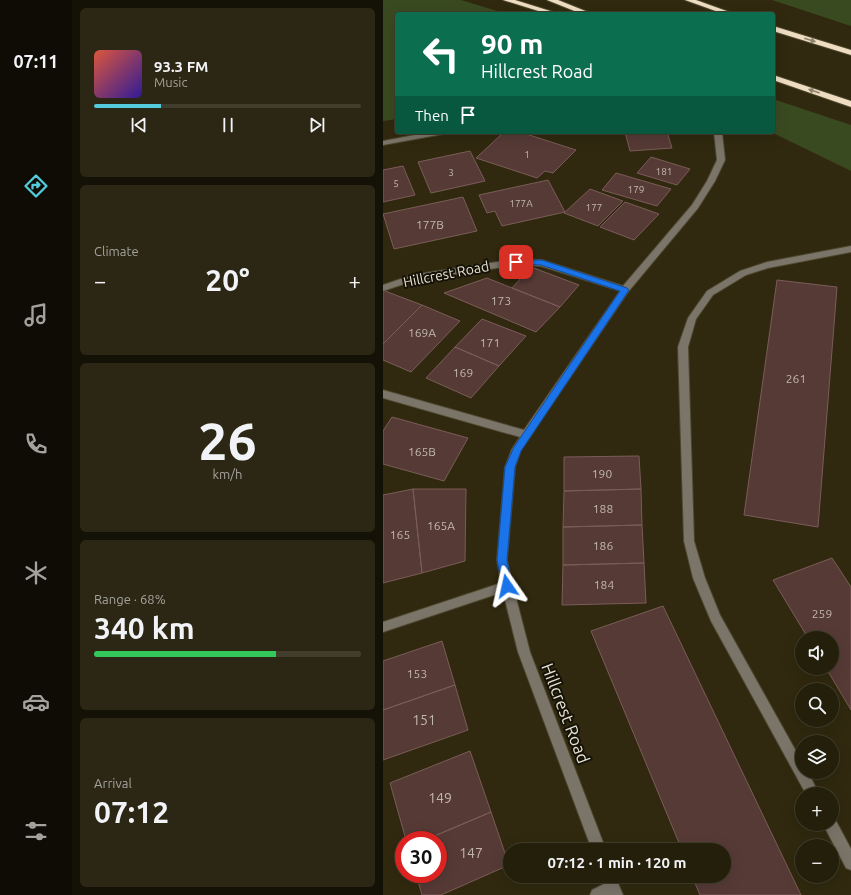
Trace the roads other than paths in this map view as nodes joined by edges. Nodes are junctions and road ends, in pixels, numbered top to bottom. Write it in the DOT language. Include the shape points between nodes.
graph roads {
  1 [pos="507,0"];
  2 [pos="551,0"];
  3 [pos="689,0"];
  4 [pos="549,12"];
  5 [pos="584,12"];
  6 [pos="725,12"];
  7 [pos="775,29"];
  8 [pos="851,53"];
  9 [pos="775,78"];
  10 [pos="851,104"];
  11 [pos="432,134"];
  12 [pos="719,134"];
  13 [pos="383,143"];
  14 [pos="851,250"];
  15 [pos="383,288"];
  16 [pos="625,290"];
  17 [pos="383,394"];
  18 [pos="527,435"];
  19 [pos="507,586"];
  20 [pos="383,627"];
  21 [pos="809,787"];
  22 [pos="834,831"];
  23 [pos="596,843"];
  24 [pos="851,863"];
  25 [pos="612,886"];
  26 [pos="597,895"];
  1 -- 4 [label="highway"];
  2 -- 5 [label="highway"];
  3 -- 6 [label="highway"];
  7 -- 8 [label="highway, one-way"];
  10 -- 9 [label="highway, one-way"];
  11 -- 13 [label="street"];
  12 -- 16 [label="street, Hillcrest Road" via="721,160 711,181 695,206"];
  14 -- 21 [label="street" via="767,264 743,273 710,293 692,318 683,347 689,541 699,578 715,617"];
  15 -- 16 [label="street, Hillcrest Road" via="412,278 516,262 542,263"];
  16 -- 18 [label="street, Hillcrest Road"];
  17 -- 18 [label="street"];
  18 -- 19 [label="street, Hillcrest Road" via="517,449 510,467 502,560"];
  19 -- 20 [label="street"];
  19 -- 23 [label="street, Hillcrest Road" via="524,652"];
  22 -- 24 [label="street"];
  25 -- 26 [label="street"];
}
